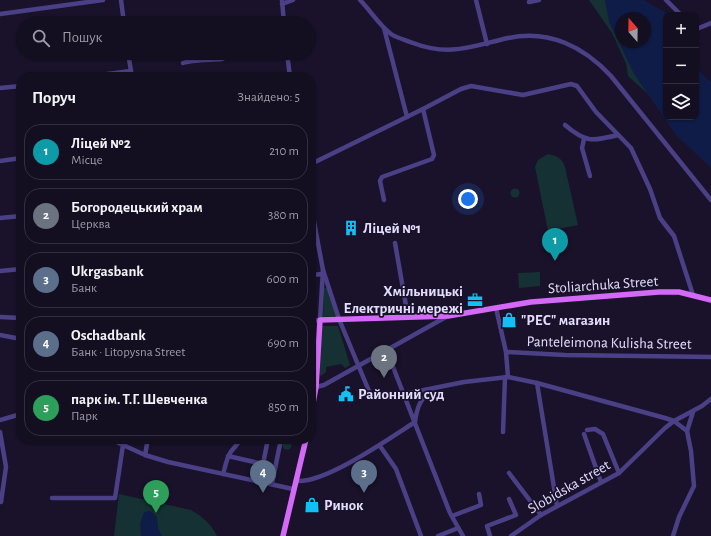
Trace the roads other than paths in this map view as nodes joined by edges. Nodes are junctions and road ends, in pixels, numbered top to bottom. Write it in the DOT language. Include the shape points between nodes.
graph roads {
  1 [pos="103,0"];
  2 [pos="120,0"];
  3 [pos="293,0"];
  4 [pos="360,0"];
  5 [pos="476,0"];
  6 [pos="539,0"];
  7 [pos="666,0"];
  8 [pos="282,2"];
  9 [pos="529,2"];
  10 [pos="678,12"];
  11 [pos="0,14"];
  12 [pos="123,16"];
  13 [pos="283,16"];
  14 [pos="711,23"];
  15 [pos="383,26"];
  16 [pos="699,26"];
  17 [pos="487,44"];
  18 [pos="129,60"];
  19 [pos="188,60"];
  20 [pos="188,60"];
  21 [pos="213,60"];
  22 [pos="289,60"];
  23 [pos="182,63"];
  24 [pos="131,71"];
  25 [pos="123,72"];
  26 [pos="290,72"];
  27 [pos="16,86"];
  28 [pos="0,88"];
  29 [pos="423,109"];
  30 [pos="407,117"];
  31 [pos="565,124"];
  32 [pos="618,134"];
  33 [pos="584,139"];
  34 [pos="16,159"];
  35 [pos="0,161"];
  36 [pos="316,162"];
  37 [pos="590,176"];
  38 [pos="384,200"];
  39 [pos="711,200"];
  40 [pos="16,216"];
  41 [pos="0,218"];
  42 [pos="316,234"];
  43 [pos="395,243"];
  44 [pos="16,269"];
  45 [pos="0,271"];
  46 [pos="323,272"];
  47 [pos="316,274"];
  48 [pos="693,294"];
  49 [pos="711,300"];
  50 [pos="496,308"];
  51 [pos="448,316"];
  52 [pos="0,317"];
  53 [pos="408,317"];
  54 [pos="424,317"];
  55 [pos="16,318"];
  56 [pos="339,319"];
  57 [pos="316,320"];
  58 [pos="320,320"];
  59 [pos="427,327"];
  60 [pos="0,335"];
  61 [pos="16,338"];
  62 [pos="318,349"];
  63 [pos="386,349"];
  64 [pos="506,352"];
  65 [pos="711,357"];
  66 [pos="358,365"];
  67 [pos="506,377"];
  68 [pos="537,383"];
  69 [pos="316,387"];
  70 [pos="435,389"];
  71 [pos="404,394"];
  72 [pos="711,398"];
  73 [pos="693,412"];
  74 [pos="16,415"];
  75 [pos="0,420"];
  76 [pos="674,421"];
  77 [pos="415,422"];
  78 [pos="687,431"];
  79 [pos="0,432"];
  80 [pos="503,432"];
  81 [pos="147,444"];
  82 [pos="238,444"];
  83 [pos="267,444"];
  84 [pos="280,444"];
  85 [pos="305,444"];
  86 [pos="123,445"];
  87 [pos="380,446"];
  88 [pos="145,455"];
  89 [pos="228,456"];
  90 [pos="509,473"];
  91 [pos="619,473"];
  92 [pos="223,474"];
  93 [pos="297,481"];
  94 [pos="601,482"];
  95 [pos="272,484"];
  96 [pos="293,489"];
  97 [pos="478,494"];
  98 [pos="52,498"];
  99 [pos="509,499"];
  100 [pos="1,502"];
  101 [pos="558,506"];
  102 [pos="541,515"];
  103 [pos="452,516"];
  104 [pos="458,528"];
  105 [pos="284,536"];
  106 [pos="421,536"];
  107 [pos="438,536"];
  108 [pos="462,536"];
  109 [pos="490,536"];
  110 [pos="511,536"];
  111 [pos="674,536"];
  1 -- 11 [label="street"];
  2 -- 12 [label="street"];
  3 -- 8 [label="street"];
  4 -- 15 [label="street"];
  5 -- 17 [label="street"];
  6 -- 9 [label="street"];
  7 -- 10 [label="street"];
  8 -- 13 [label="street"];
  14 -- 16 [label="street"];
  15 -- 17 [label="street" via="391,34 428,48 452,51"];
  15 -- 30 [label="street"];
  17 -- 39 [label="street" via="515,37 540,36 568,43 587,54 611,76"];
  18 -- 24 [label="street"];
  19 -- 21 [label="street"];
  20 -- 23 [label="street"];
  22 -- 26 [label="street"];
  24 -- 25 [label="street"];
  27 -- 28 [label="street"];
  29 -- 30 [label="street"];
  29 -- 32 [label="street" via="471,86 523,94 571,84 577,86 596,112"];
  29 -- 38 [label="street" via="434,155 432,159 382,177 380,181"];
  30 -- 36 [label="street"];
  31 -- 33 [label="street"];
  32 -- 33 [label="street" via="594,141"];
  32 -- 48 [label="street" via="632,148 660,218 674,236"];
  33 -- 37 [label="street" via="582,148"];
  34 -- 35 [label="street"];
  40 -- 41 [label="street"];
  42 -- 46 [label="street"];
  43 -- 53 [label="street"];
  44 -- 45 [label="street"];
  46 -- 47 [label="street"];
  46 -- 56 [label="street"];
  46 -- 58 [label="street"];
  48 -- 49 [label="main road, Stoliarchuka Street"];
  48 -- 50 [label="main road, Stoliarchuka Street" via="659,292 531,302"];
  50 -- 51 [label="main road, Stoliarchuka Street"];
  50 -- 64 [label="street"];
  51 -- 54 [label="main road, Stoliarchuka Street"];
  51 -- 59 [label="street"];
  52 -- 55 [label="street"];
  53 -- 54 [label="main road, Stoliarchuka Street"];
  53 -- 56 [label="main road, Stoliarchuka Street"];
  54 -- 59 [label="street" via="427,320"];
  56 -- 58 [label="main road, Stoliarchuka Street"];
  56 -- 66 [label="street"];
  57 -- 58 [label="street"];
  58 -- 62 [label="main road"];
  59 -- 63 [label="street"];
  60 -- 61 [label="street"];
  62 -- 69 [label="main road"];
  63 -- 66 [label="street"];
  63 -- 71 [label="street"];
  64 -- 65 [label="street, Panteleimona Kulisha Street"];
  64 -- 67 [label="street"];
  66 -- 69 [label="street"];
  66 -- 71 [label="street" via="372,394"];
  67 -- 68 [label="street"];
  67 -- 70 [label="street" via="464,382"];
  67 -- 80 [label="street"];
  68 -- 76 [label="street"];
  68 -- 101 [label="street"];
  70 -- 71 [label="street"];
  70 -- 77 [label="street" via="424,396 417,406"];
  71 -- 77 [label="street"];
  72 -- 73 [label="street, Slobidska street"];
  73 -- 76 [label="street, Slobidska street"];
  73 -- 78 [label="street"];
  74 -- 75 [label="street"];
  76 -- 78 [label="street"];
  76 -- 91 [label="street, Slobidska street"];
  77 -- 87 [label="street"];
  77 -- 103 [label="street"];
  78 -- 111 [label="street" via="691,440 694,486 679,517"];
  79 -- 100 [label="street" via="6,467"];
  81 -- 88 [label="street"];
  82 -- 89 [label="street"];
  83 -- 89 [label="street" via="263,464"];
  84 -- 95 [label="street"];
  85 -- 93 [label="main road"];
  86 -- 88 [label="street"];
  86 -- 98 [label="street" via="115,498"];
  87 -- 93 [label="street" via="328,473 303,482"];
  87 -- 106 [label="street" via="396,469"];
  88 -- 92 [label="street"];
  89 -- 92 [label="street"];
  90 -- 102 [label="street"];
  91 -- 94 [label="street, Slobidska street"];
  91 -- 94 [label="street" via="603,434 595,429 586,432"];
  92 -- 95 [label="street"];
  93 -- 96 [label="main road"];
  94 -- 101 [label="street, Slobidska street"];
  95 -- 96 [label="street"];
  96 -- 105 [label="main road"];
  97 -- 103 [label="street" via="481,505"];
  99 -- 109 [label="street" via="516,515 487,526"];
  101 -- 102 [label="street, Slobidska street"];
  102 -- 110 [label="street, Slobidska street"];
  103 -- 104 [label="street"];
  104 -- 107 [label="street"];
  104 -- 108 [label="street"];
}
